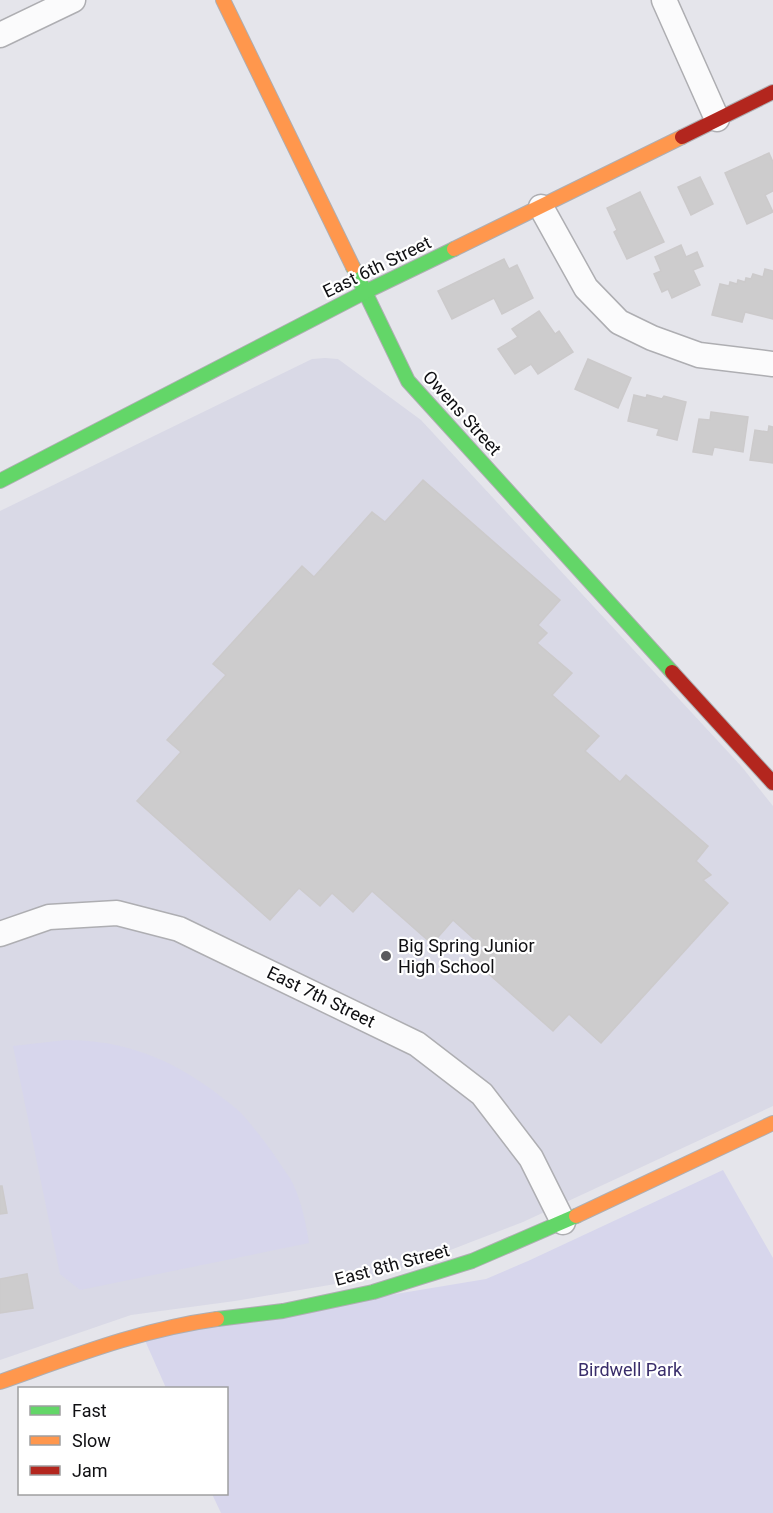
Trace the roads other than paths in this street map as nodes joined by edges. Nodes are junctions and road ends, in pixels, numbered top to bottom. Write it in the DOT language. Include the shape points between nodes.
graph roads {
  1 [pos="73,0"];
  2 [pos="223,0"];
  3 [pos="664,0"];
  4 [pos="0,36"];
  5 [pos="773,92"];
  6 [pos="717,119"];
  7 [pos="541,207"];
  8 [pos="365,292"];
  9 [pos="773,364"];
  10 [pos="2,475"];
  11 [pos="773,783"];
  12 [pos="0,934"];
  13 [pos="773,1123"];
  14 [pos="563,1222"];
  15 [pos="0,1382"];
  1 -- 4 [label="street"];
  2 -- 8 [label="street, Owens Street"];
  3 -- 6 [label="street"];
  5 -- 6 [label="street, East 6th Street"];
  6 -- 7 [label="street, East 6th Street"];
  7 -- 8 [label="street, East 6th Street"];
  7 -- 9 [label="street" via="586,288 619,322 699,355"];
  8 -- 10 [label="street, East 6th Street"];
  8 -- 11 [label="street, Owens Street" via="408,381"];
  12 -- 14 [label="street, East 7th Street" via="49,917 117,913 179,929 417,1044 482,1094 531,1158"];
  13 -- 14 [label="street, East 8th Street"];
  14 -- 15 [label="street, East 8th Street" via="472,1261 373,1292 283,1311 189,1323 98,1347"];
}
